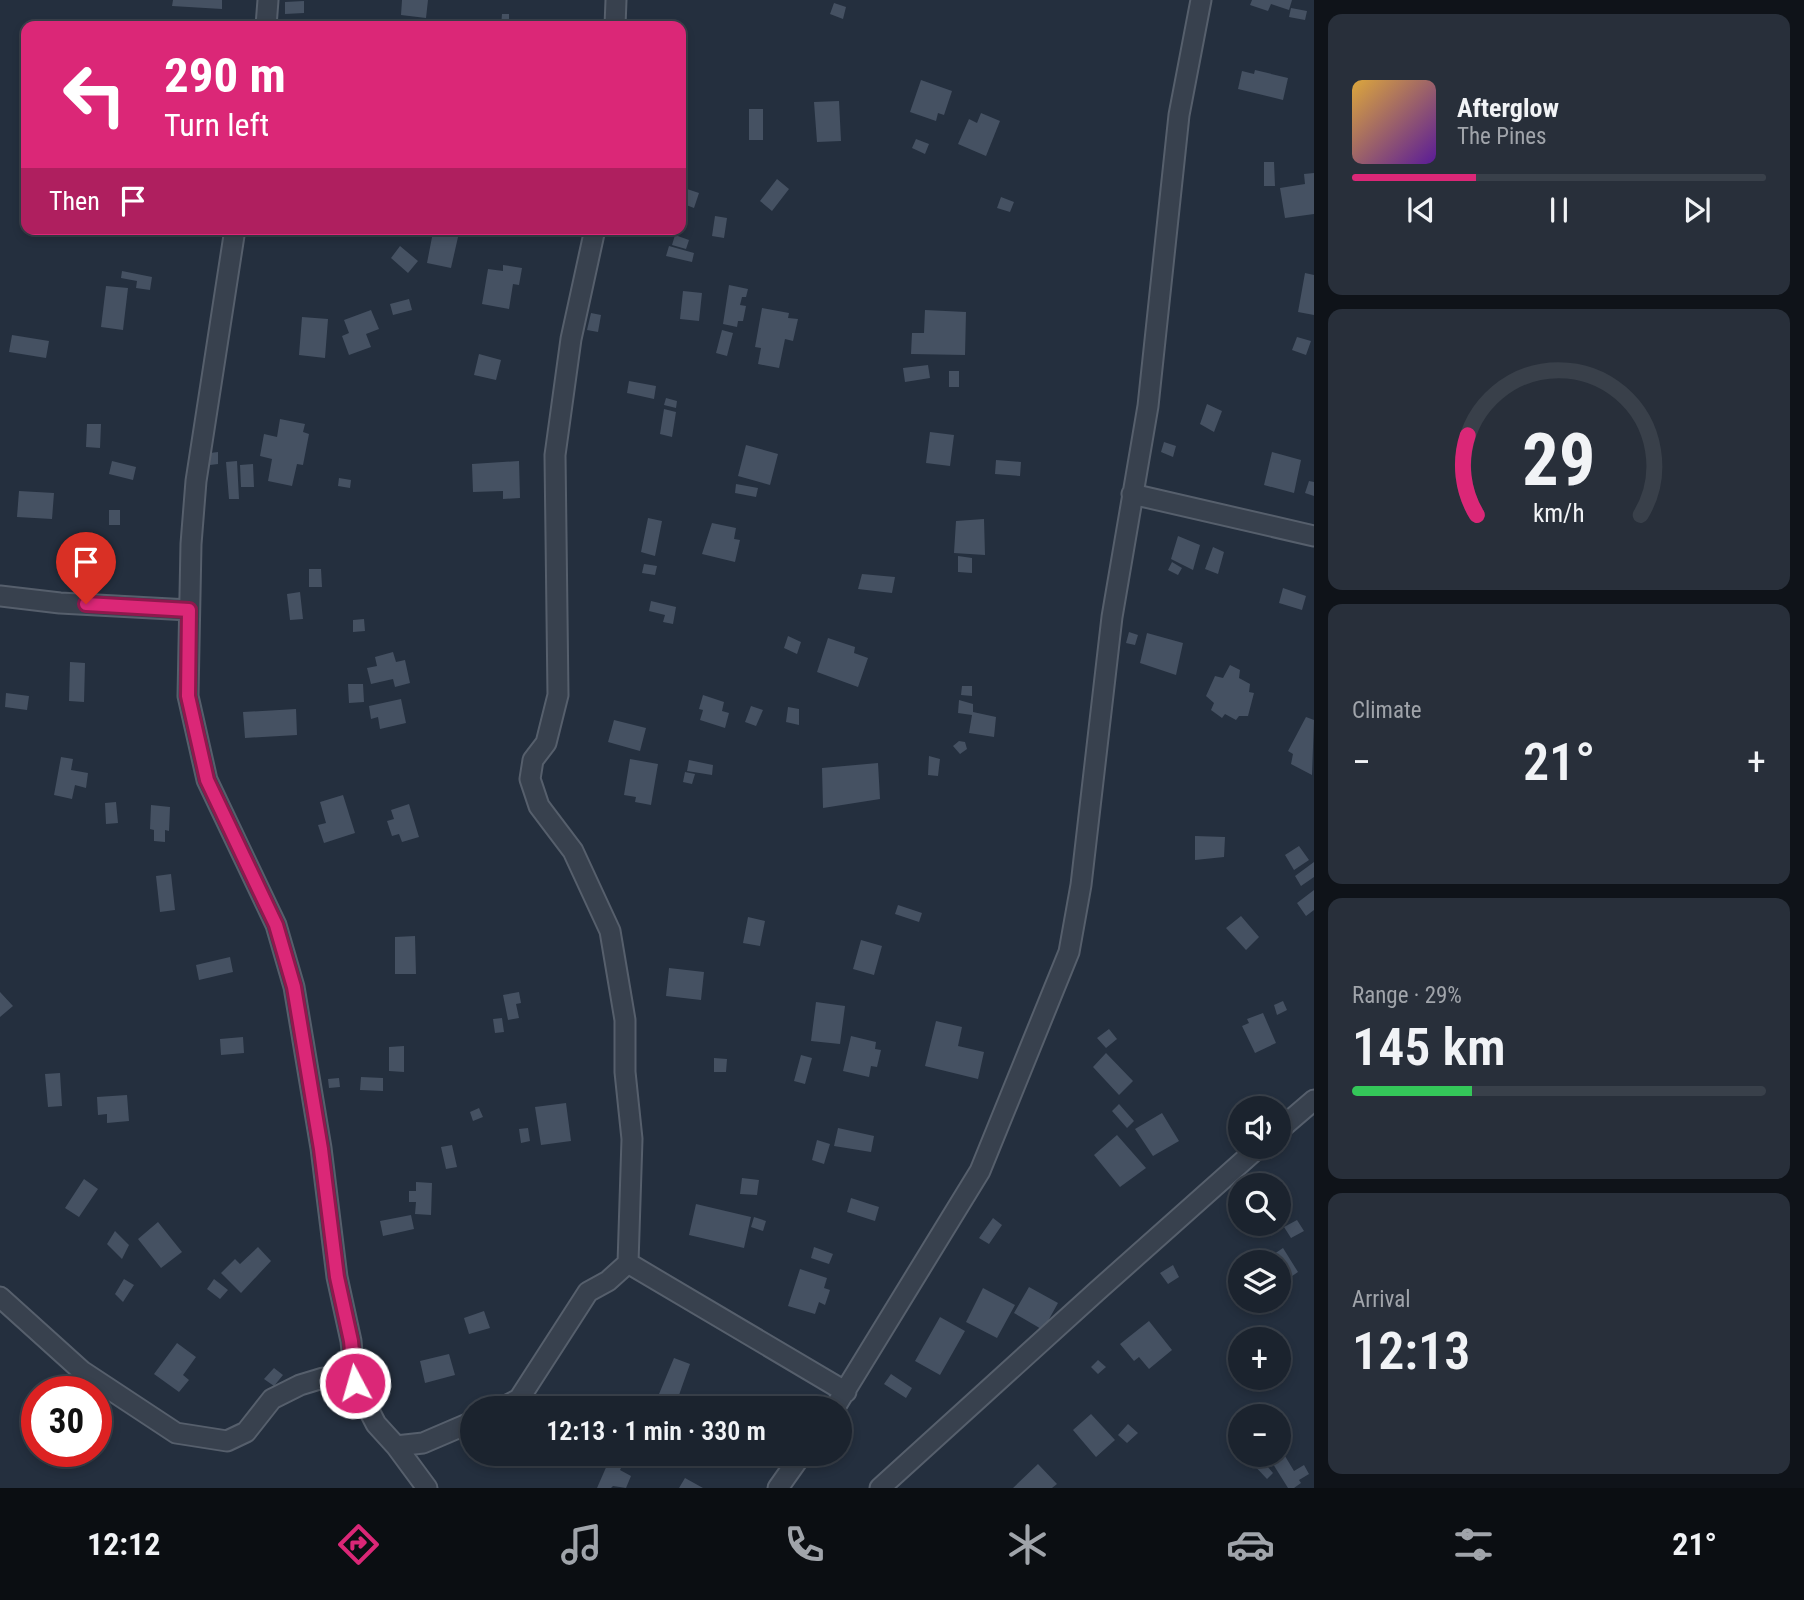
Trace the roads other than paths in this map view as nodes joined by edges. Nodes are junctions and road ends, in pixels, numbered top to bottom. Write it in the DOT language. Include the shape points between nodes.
graph roads {
  1 [pos="268,0"];
  2 [pos="616,0"];
  3 [pos="1201,0"];
  4 [pos="266,21"];
  5 [pos="615,21"];
  6 [pos="234,235"];
  7 [pos="595,235"];
  8 [pos="1132,494"];
  9 [pos="1314,536"];
  10 [pos="0,596"];
  11 [pos="189,610"];
  12 [pos="1314,1100"];
  13 [pos="1291,1120"];
  14 [pos="1246,1159"];
  15 [pos="628,1263"];
  16 [pos="0,1297"];
  17 [pos="355,1383"];
  18 [pos="846,1392"];
  19 [pos="521,1396"];
  20 [pos="843,1396"];
  21 [pos="460,1427"];
  22 [pos="396,1446"];
  23 [pos="794,1466"];
  24 [pos="427,1488"];
  25 [pos="778,1488"];
  26 [pos="880,1488"];
  1 -- 4 [label="street"];
  2 -- 5 [label="street"];
  3 -- 8 [label="street" via="1179,115 1148,406"];
  6 -- 11 [label="street" via="196,481"];
  7 -- 15 [label="street" via="571,339 555,456 558,695 546,743 533,760 530,779 539,806 573,851 610,931 625,1020 632,1139"];
  8 -- 9 [label="street"];
  8 -- 18 [label="street" via="1069,952 980,1171"];
  10 -- 11 [label="street"];
  11 -- 17 [label="street" via="188,696 207,780 276,925 294,987"];
  12 -- 13 [label="street"];
  14 -- 26 [label="street"];
  15 -- 18 [label="street"];
  15 -- 19 [label="street" via="588,1292"];
  16 -- 17 [label="street" via="82,1371 176,1433 227,1441 246,1432 272,1399 300,1385 323,1378"];
  17 -- 22 [label="street" via="376,1424"];
  18 -- 20 [label="street"];
  21 -- 22 [label="street" via="423,1443"];
  22 -- 24 [label="street"];
  23 -- 25 [label="street"];
}
